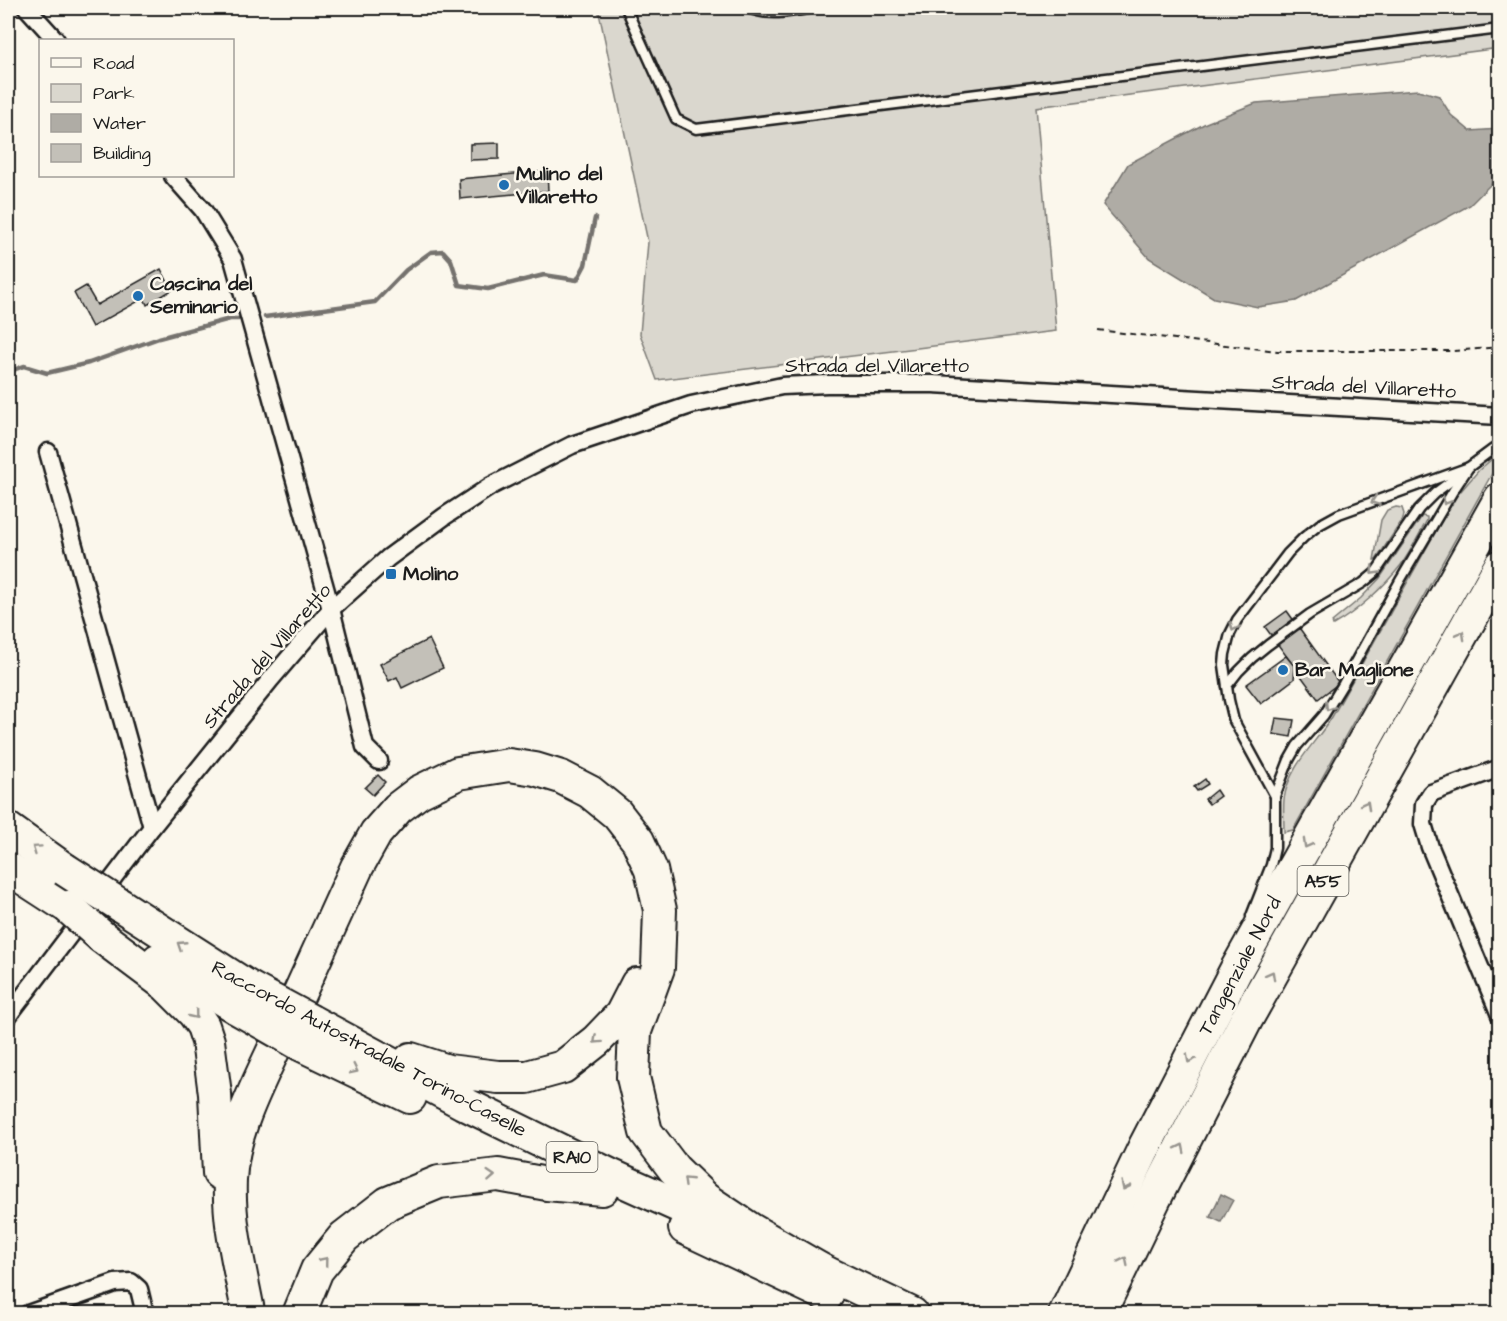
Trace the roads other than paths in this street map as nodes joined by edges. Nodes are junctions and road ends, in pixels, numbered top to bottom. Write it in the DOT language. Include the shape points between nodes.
graph roads {
  1 [pos="27,8"];
  2 [pos="626,8"];
  3 [pos="748,8"];
  4 [pos="814,8"];
  5 [pos="1500,29"];
  6 [pos="55,39"];
  7 [pos="174,177"];
  8 [pos="1500,416"];
  9 [pos="1500,444"];
  10 [pos="48,452"];
  11 [pos="1469,467"];
  12 [pos="1500,499"];
  13 [pos="1500,566"];
  14 [pos="331,609"];
  15 [pos="1227,686"];
  16 [pos="379,760"];
  17 [pos="1500,768"];
  18 [pos="1275,796"];
  19 [pos="152,828"];
  20 [pos="8,829"];
  21 [pos="8,868"];
  22 [pos="59,889"];
  23 [pos="655,893"];
  24 [pos="109,924"];
  25 [pos="1236,970"];
  26 [pos="1500,1015"];
  27 [pos="8,1016"];
  28 [pos="314,1032"];
  29 [pos="602,1189"];
  30 [pos="823,1270"];
  31 [pos="249,1312"];
  32 [pos="28,1314"];
  33 [pos="145,1314"];
  34 [pos="299,1314"];
  35 [pos="866,1314"];
  36 [pos="912,1314"];
  37 [pos="1065,1314"];
  38 [pos="1099,1314"];
  1 -- 6 [label="street"];
  2 -- 5 [label="lane" via="676,119 696,129"];
  3 -- 4 [label="lane" via="784,14"];
  7 -- 14 [label="street" via="203,210 233,259"];
  8 -- 14 [label="street, Strada del Villaretto" via="933,384 782,386 691,405 572,445 492,486 445,516 388,558"];
  9 -- 11 [label="lane"];
  10 -- 19 [label="street"];
  11 -- 15 [label="lane, one-way" via="1419,509 1375,573 1268,645"];
  11 -- 15 [label="lane, one-way" via="1339,514 1304,537 1237,620 1225,654"];
  11 -- 18 [label="lane, one-way" via="1436,517 1331,704 1297,746"];
  12 -- 25 [label="highway, Tangenziale Nord / A55, one-way"];
  38 -- 13 [label="highway, Tangenziale Nord / A55, one-way" via="1246,1020"];
  14 -- 16 [label="street" via="365,747"];
  14 -- 19 [label="street, Strada del Villaretto"];
  15 -- 18 [label="lane" via="1234,721"];
  17 -- 26 [label="street" via="1431,793 1424,804 1423,824"];
  18 -- 25 [label="lane" via="1271,866 1253,909"];
  19 -- 27 [label="street, Strada del Villaretto"];
  22 -- 20 [label="highway, Raccordo Autostradale Torino-Caselle / RA10, one-way"];
  21 -- 22 [label="highway, Raccordo Autostradale Torino-Caselle / RA10"];
  22 -- 24 [label="highway, Raccordo Autostradale Torino-Caselle / RA10, bridge"];
  23 -- 28 [label="highway, one-way" via="649,952 621,1015 562,1067 527,1077 448,1071"];
  30 -- 23 [label="highway, one-way" via="705,1199 674,1169 646,1132 633,1077 635,1031 658,968 660,910"];
  23 -- 31 [label="highway" via="651,870 638,841 617,814 590,792 535,769 509,765 458,772 419,792 386,820 365,850 241,1128 230,1179 230,1209"];
  24 -- 28 [label="highway, Raccordo Autostradale Torino-Caselle / RA10, bridge" via="152,956"];
  24 -- 31 [label="highway, one-way" via="203,1026 215,1094 220,1224"];
  25 -- 37 [label="highway, Tangenziale Nord / A55, one-way" via="1146,1144"];
  28 -- 29 [label="highway, Raccordo Autostradale Torino-Caselle / RA10, one-way"];
  28 -- 30 [label="highway, Raccordo Autostradale Torino-Caselle / RA10" via="599,1170"];
  34 -- 29 [label="highway, one-way" via="317,1270 344,1237 388,1203 439,1182 498,1175"];
  29 -- 35 [label="highway, Raccordo Autostradale Torino-Caselle / RA10"];
  30 -- 36 [label="highway, Raccordo Autostradale Torino-Caselle / RA10"];
  32 -- 33 [label="street" via="115,1283 131,1282 139,1289"];
}
